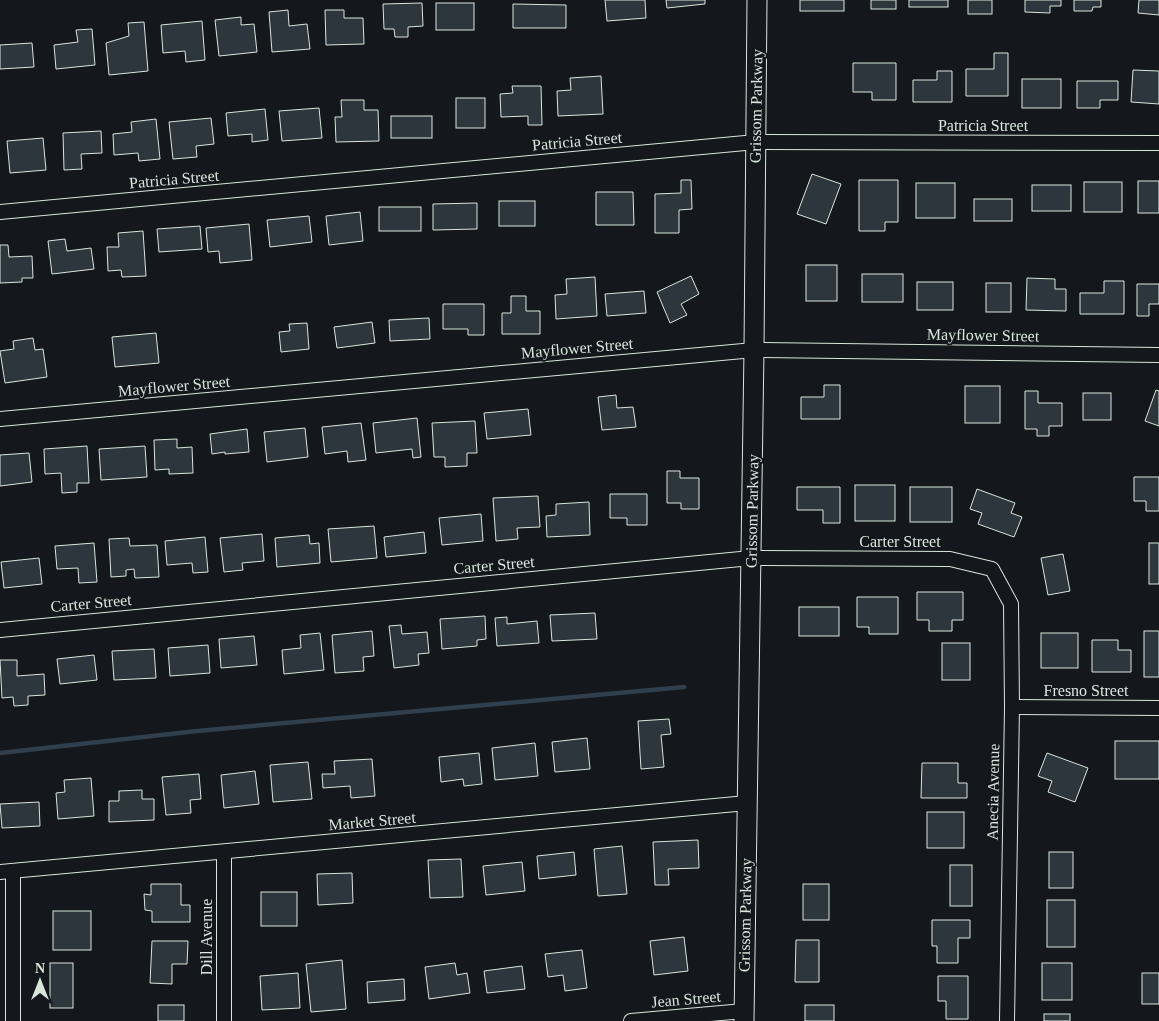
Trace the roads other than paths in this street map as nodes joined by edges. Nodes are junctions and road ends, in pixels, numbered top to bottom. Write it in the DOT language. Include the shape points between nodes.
graph roads {
  1 [pos="757,0"];
  2 [pos="756,142"];
  3 [pos="1159,143"];
  4 [pos="0,212"];
  5 [pos="754,350"];
  6 [pos="1159,355"];
  7 [pos="0,419"];
  8 [pos="751,558"];
  9 [pos="992,569"];
  10 [pos="0,630"];
  11 [pos="1012,707"];
  12 [pos="1159,708"];
  13 [pos="747,803"];
  14 [pos="224,852"];
  15 [pos="7,871"];
  16 [pos="744,1016"];
  17 [pos="13,1021"];
  18 [pos="224,1021"];
  19 [pos="631,1021"];
  20 [pos="1007,1021"];
  1 -- 2 [label="main road, Grissom Parkway"];
  2 -- 3 [label="street, Patricia Street"];
  2 -- 4 [label="street, Patricia Street"];
  2 -- 5 [label="main road, Grissom Parkway"];
  5 -- 6 [label="street, Mayflower Street"];
  5 -- 7 [label="street, Mayflower Street"];
  5 -- 8 [label="main road, Grissom Parkway"];
  8 -- 9 [label="street, Carter Street" via="950,559"];
  8 -- 10 [label="street, Carter Street"];
  8 -- 13 [label="main road, Grissom Parkway"];
  9 -- 11 [label="street, Anecia Avenue" via="1012,604"];
  11 -- 12 [label="street, Fresno Street"];
  11 -- 20 [label="street, Anecia Avenue"];
  13 -- 14 [label="street, Market Street"];
  13 -- 16 [label="main road, Grissom Parkway"];
  14 -- 15 [label="street, Market Street"];
  14 -- 18 [label="street, Dill Avenue"];
  15 -- 17 [label="street"];
  16 -- 19 [label="street, Jean Street"];
}
